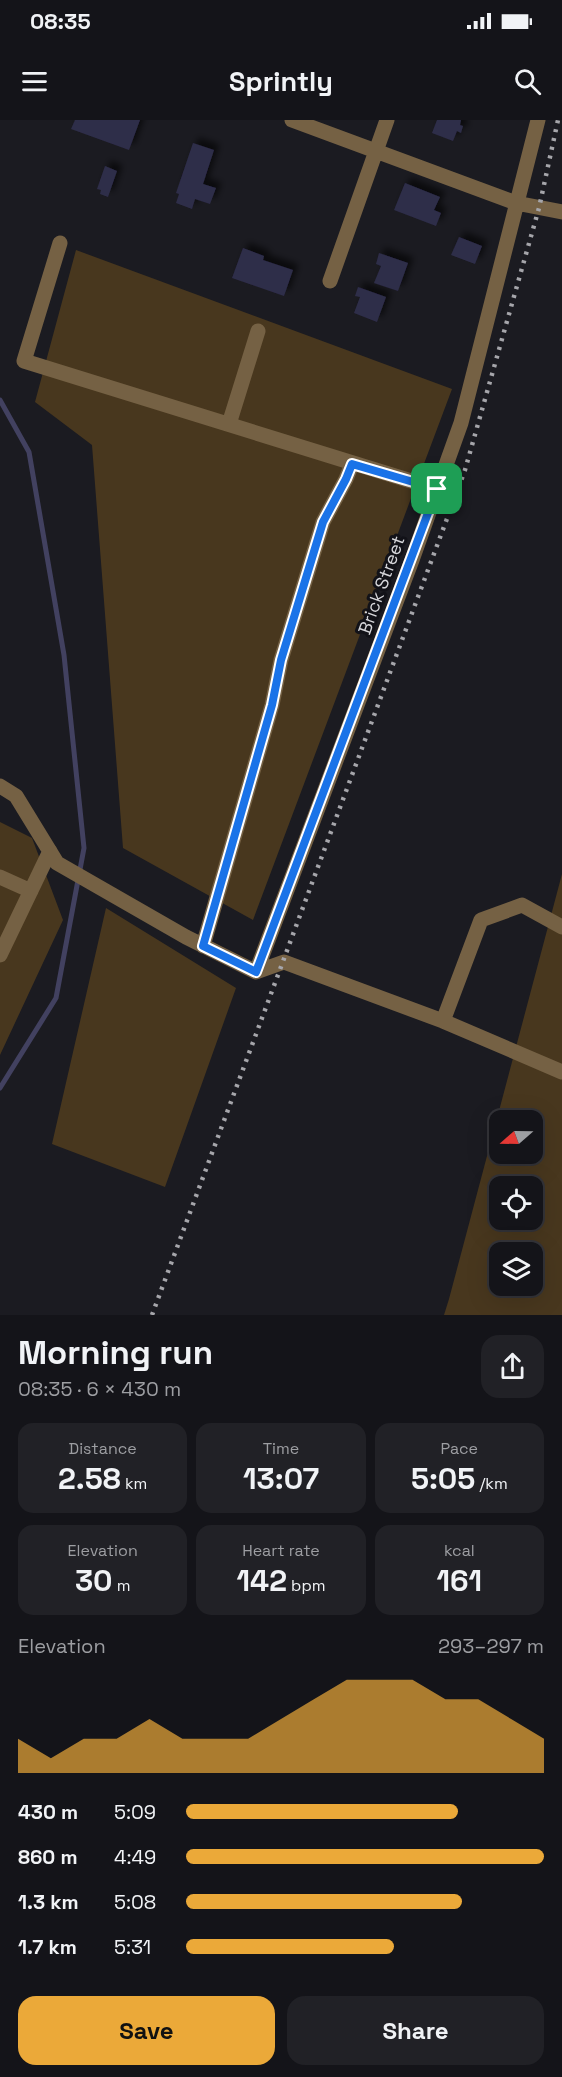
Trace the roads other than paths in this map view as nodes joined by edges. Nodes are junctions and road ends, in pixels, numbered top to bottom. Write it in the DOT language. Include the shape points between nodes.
graph roads {
  1 [pos="292,120"];
  2 [pos="387,120"];
  3 [pos="538,120"];
  4 [pos="375,152"];
  5 [pos="516,203"];
  6 [pos="562,212"];
  7 [pos="60,243"];
  8 [pos="330,281"];
  9 [pos="258,331"];
  10 [pos="229,424"];
  11 [pos="352,464"];
  12 [pos="437,489"];
  13 [pos="0,786"];
  14 [pos="50,851"];
  15 [pos="0,877"];
  16 [pos="31,891"];
  17 [pos="562,927"];
  18 [pos="203,946"];
  19 [pos="0,955"];
  20 [pos="256,972"];
  21 [pos="443,1021"];
  22 [pos="562,1072"];
  1 -- 4 [label="street"];
  2 -- 4 [label="street"];
  3 -- 5 [label="street, Brick Street"];
  4 -- 5 [label="street"];
  4 -- 8 [label="street"];
  5 -- 6 [label="street"];
  5 -- 12 [label="street, Brick Street" via="461,423"];
  7 -- 10 [label="street" via="24,361"];
  9 -- 10 [label="street"];
  10 -- 11 [label="street"];
  11 -- 12 [label="street"];
  11 -- 18 [label="street" via="323,522"];
  12 -- 20 [label="street, Brick Street"];
  13 -- 14 [label="street" via="16,796"];
  14 -- 16 [label="street"];
  14 -- 18 [label="street" via="57,863 73,873"];
  15 -- 16 [label="street"];
  16 -- 19 [label="street"];
  17 -- 21 [label="street" via="522,905 481,920"];
  18 -- 20 [label="street"];
  20 -- 21 [label="street" via="284,962"];
  21 -- 22 [label="street"];
}
